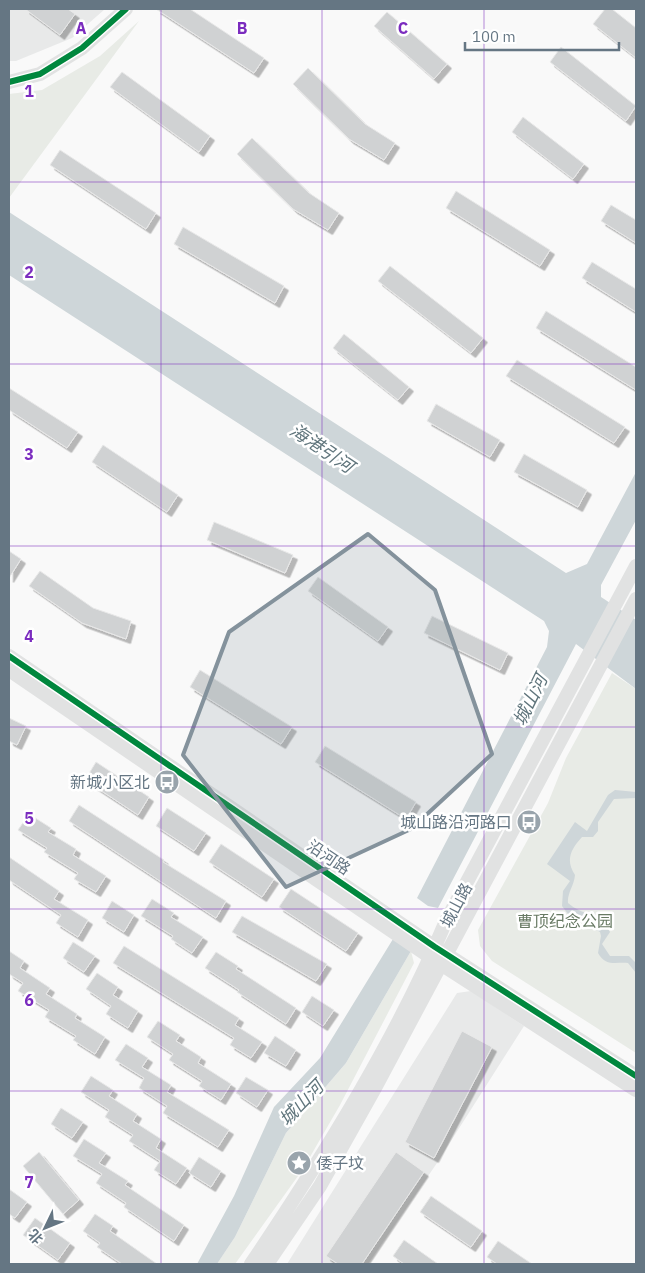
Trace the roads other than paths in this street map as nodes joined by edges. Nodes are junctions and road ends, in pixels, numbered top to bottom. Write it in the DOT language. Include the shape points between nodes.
graph roads {
  1 [pos="126,9"];
  2 [pos="9,82"];
  3 [pos="636,566"];
  4 [pos="634,604"];
  5 [pos="9,656"];
  6 [pos="9,670"];
  7 [pos="438,955"];
  8 [pos="636,1076"];
  9 [pos="636,1090"];
  10 [pos="252,1264"];
  11 [pos="267,1264"];
  1 -- 2 [label="street" via="82,48 40,74"];
  3 -- 7 [label="street, 城山路" via="446,920"];
  4 -- 7 [label="street, 城山路"];
  5 -- 7 [label="street, 沿河路"];
  6 -- 7 [label="street, 沿河路"];
  7 -- 8 [label="street, 沿河路"];
  7 -- 9 [label="street, 沿河路"];
  7 -- 10 [label="street, 城山路" via="308,1180"];
  7 -- 11 [label="street, 城山路" via="375,1088 320,1186"];
}
